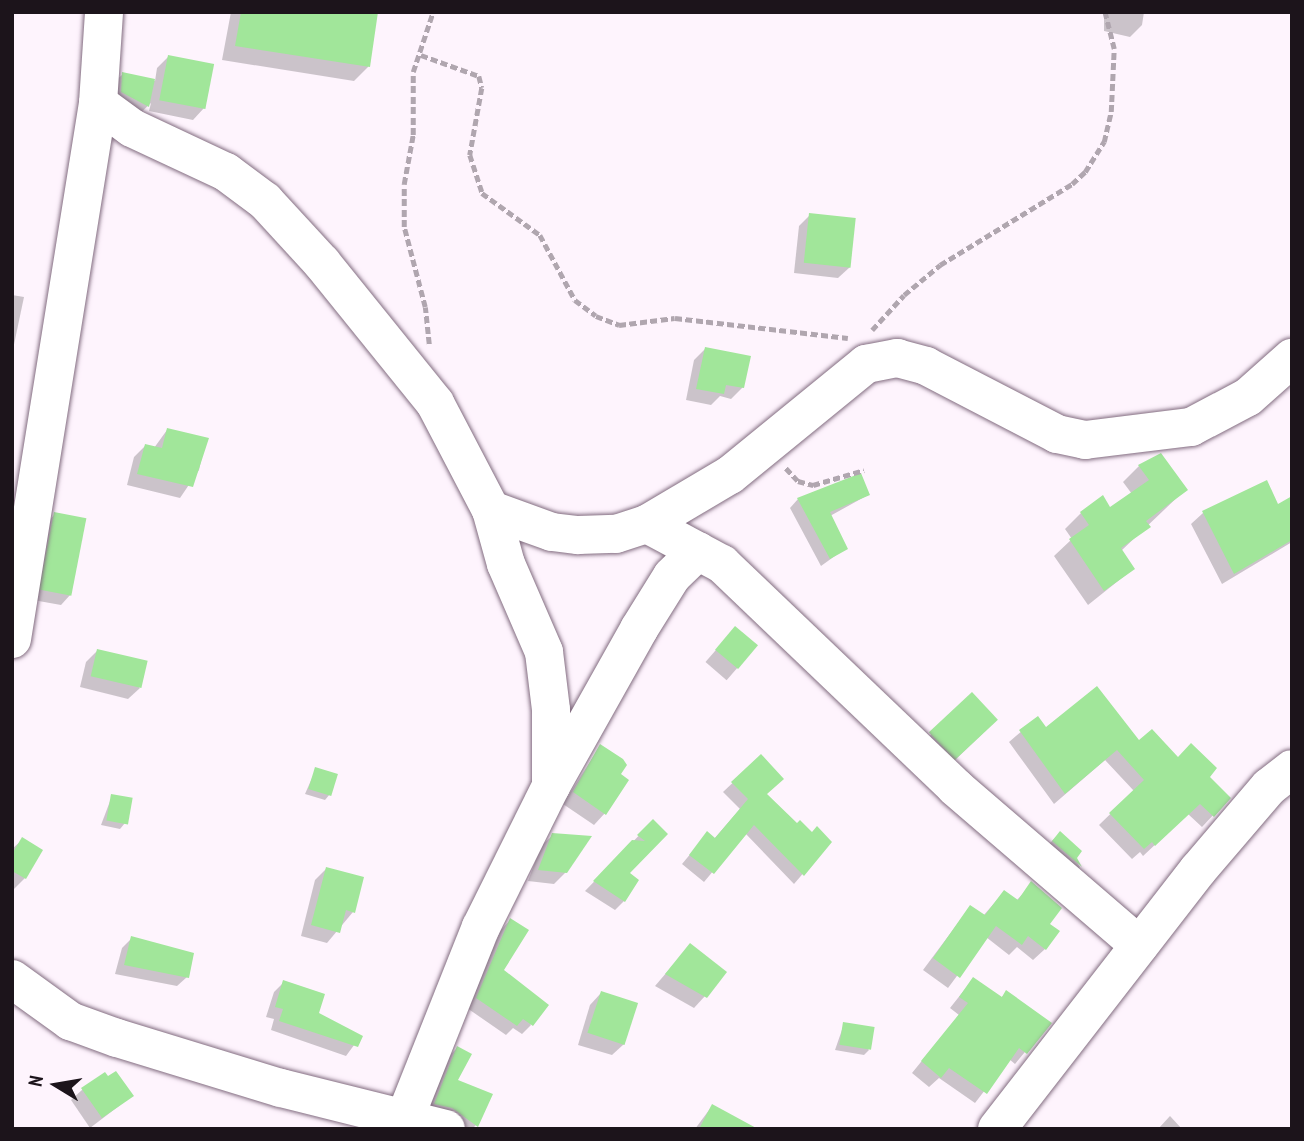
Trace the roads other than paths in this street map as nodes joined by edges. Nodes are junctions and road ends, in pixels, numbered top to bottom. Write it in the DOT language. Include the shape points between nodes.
graph roads {
  1 [pos="104,12"];
  2 [pos="98,103"];
  3 [pos="1292,358"];
  4 [pos="491,510"];
  5 [pos="647,524"];
  6 [pos="698,551"];
  7 [pos="12,639"];
  8 [pos="1292,769"];
  9 [pos="551,786"];
  10 [pos="1139,945"];
  11 [pos="12,979"];
  12 [pos="406,1115"];
  13 [pos="446,1129"];
  14 [pos="997,1129"];
  1 -- 2 [label="street"];
  2 -- 4 [label="street" via="132,128 226,172 265,201 323,263 435,403"];
  2 -- 7 [label="street"];
  3 -- 5 [label="street" via="1248,397 1191,427 1085,440 1056,434 926,366 866,352 766,447 691,501"];
  4 -- 5 [label="street" via="552,532 578,535 616,534"];
  4 -- 9 [label="street" via="506,564 544,652 551,710"];
  5 -- 6 [label="street"];
  6 -- 9 [label="street" via="672,576"];
  6 -- 10 [label="street" via="723,564 955,787"];
  8 -- 10 [label="street" via="1269,787"];
  9 -- 12 [label="street" via="481,928"];
  10 -- 14 [label="street"];
  11 -- 12 [label="street" via="70,1021 117,1038 281,1088"];
  12 -- 13 [label="street"];
}
